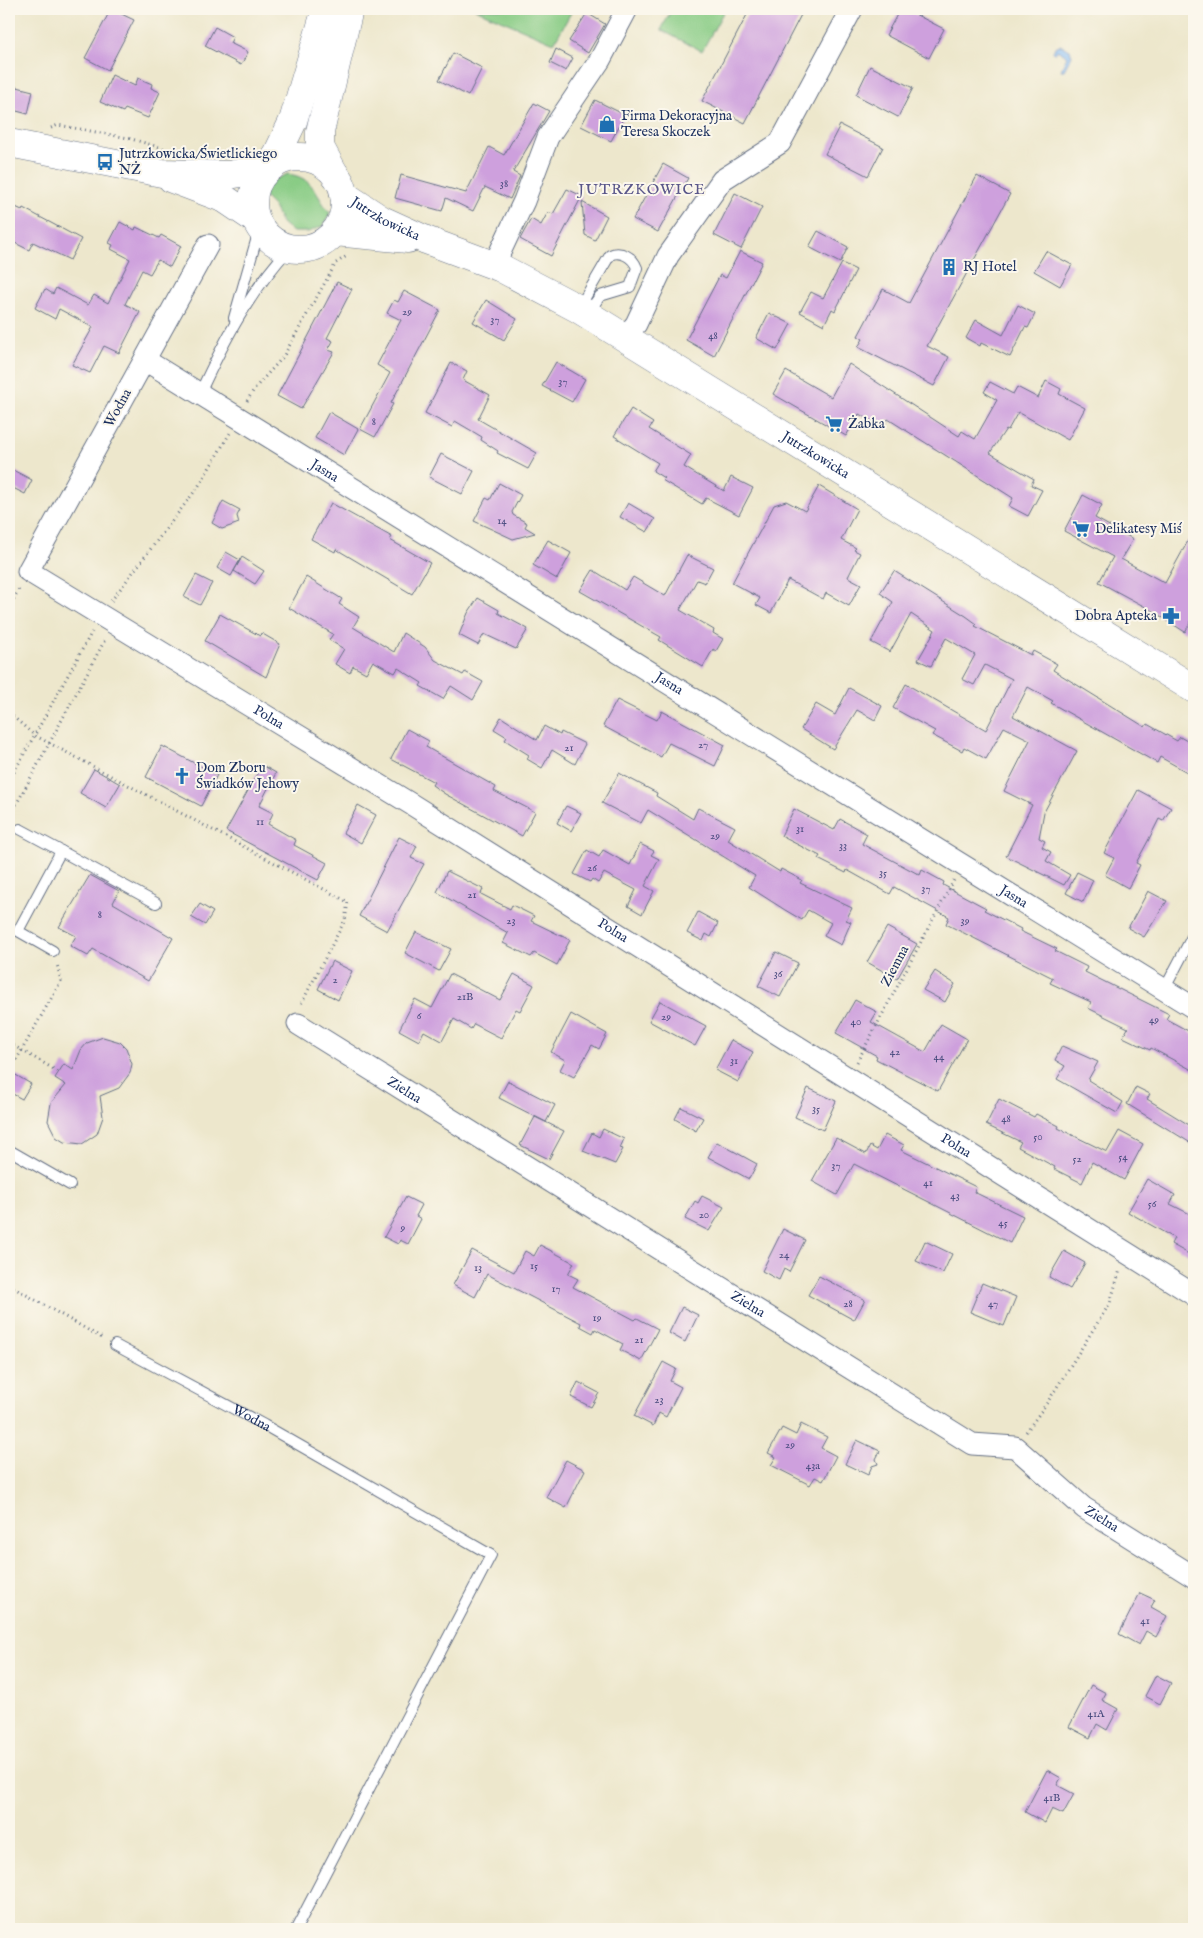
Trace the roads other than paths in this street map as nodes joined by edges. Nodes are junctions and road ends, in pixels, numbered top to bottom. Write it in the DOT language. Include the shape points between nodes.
graph roads {
  1 [pos="326,9"];
  2 [pos="349,9"];
  3 [pos="627,9"];
  4 [pos="852,9"];
  5 [pos="9,143"];
  6 [pos="168,162"];
  7 [pos="271,167"];
  8 [pos="339,184"];
  9 [pos="258,224"];
  10 [pos="335,232"];
  11 [pos="426,240"];
  12 [pos="208,245"];
  13 [pos="290,248"];
  14 [pos="494,265"];
  15 [pos="583,311"];
  16 [pos="230,328"];
  17 [pos="625,337"];
  18 [pos="145,360"];
  19 [pos="200,393"];
  20 [pos="28,571"];
  21 [pos="1194,689"];
  22 [pos="20,829"];
  23 [pos="61,851"];
  24 [pos="156,903"];
  25 [pos="1194,933"];
  26 [pos="53,951"];
  27 [pos="1164,990"];
  28 [pos="1194,1008"];
  29 [pos="298,1024"];
  30 [pos="9,1150"];
  31 [pos="70,1184"];
  32 [pos="1194,1295"];
  33 [pos="115,1344"];
  34 [pos="1194,1577"];
  35 [pos="296,1929"];
  1 -- 7 [label="main road" via="293,121"];
  2 -- 8 [label="main road" via="320,132 320,147"];
  3 -- 14 [label="street" via="600,60 548,137 524,201"];
  4 -- 17 [label="street" via="780,143 722,180 668,256 636,324"];
  5 -- 6 [label="main road"];
  6 -- 7 [label="main road" via="229,175"];
  6 -- 9 [label="main road" via="190,187 225,199"];
  7 -- 8 [label="main road" via="283,160 304,158 323,164"];
  7 -- 9 [label="main road" via="261,177 255,191 253,206"];
  8 -- 10 [label="main road" via="345,208"];
  8 -- 11 [label="main road, Jutrzkowicka" via="372,215"];
  9 -- 13 [label="main road" via="278,244"];
  9 -- 16 [label="lane"];
  10 -- 11 [label="main road, Jutrzkowicka"];
  10 -- 13 [label="main road" via="314,246"];
  11 -- 14 [label="main road, Jutrzkowicka"];
  12 -- 18 [label="street, Wodna"];
  13 -- 16 [label="lane" via="267,273"];
  14 -- 15 [label="main road, Jutrzkowicka"];
  15 -- 15 [label="lane" via="600,296 630,287 637,268 631,258 620,253 610,255"];
  15 -- 17 [label="main road, Jutrzkowicka"];
  16 -- 19 [label="lane"];
  17 -- 21 [label="main road, Jutrzkowicka"];
  18 -- 19 [label="street, Jasna"];
  18 -- 20 [label="street, Wodna"];
  19 -- 27 [label="street, Jasna"];
  20 -- 32 [label="street, Polna" via="111,614"];
  22 -- 23 [label="lane"];
  23 -- 24 [label="lane"];
  23 -- 26 [label="lane" via="18,931"];
  25 -- 27 [label="lane"];
  27 -- 28 [label="street, Jasna"];
  29 -- 34 [label="street, Zielna" via="972,1444 1015,1447 1084,1508"];
  30 -- 31 [label="lane"];
  33 -- 35 [label="lane, Wodna" via="491,1555"];
}
